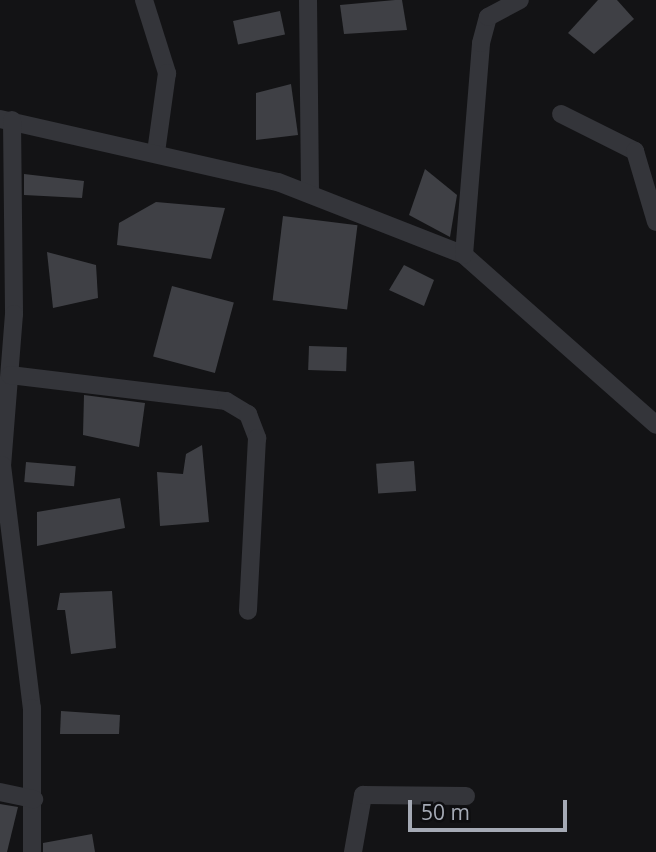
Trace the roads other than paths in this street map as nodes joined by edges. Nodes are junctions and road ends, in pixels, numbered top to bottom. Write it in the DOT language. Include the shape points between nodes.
graph roads {
  1 [pos="144,0"];
  2 [pos="308,0"];
  3 [pos="520,0"];
  4 [pos="561,114"];
  5 [pos="6,120"];
  6 [pos="156,152"];
  7 [pos="310,194"];
  8 [pos="656,222"];
  9 [pos="464,255"];
  10 [pos="10,375"];
  11 [pos="656,425"];
  12 [pos="248,611"];
  13 [pos="0,792"];
  14 [pos="466,796"];
  15 [pos="34,799"];
  16 [pos="32,852"];
  17 [pos="353,852"];
  1 -- 6 [label="street" via="167,73"];
  2 -- 7 [label="street"];
  3 -- 9 [label="street" via="488,17 481,43"];
  4 -- 8 [label="street" via="635,151"];
  5 -- 6 [label="street"];
  5 -- 10 [label="street"];
  6 -- 7 [label="street"];
  7 -- 9 [label="street"];
  9 -- 11 [label="street"];
  10 -- 12 [label="street" via="226,401 248,414 257,438"];
  10 -- 15 [label="street" via="2,465 32,708"];
  13 -- 15 [label="street"];
  14 -- 17 [label="street" via="363,795"];
  15 -- 16 [label="street"];
}
